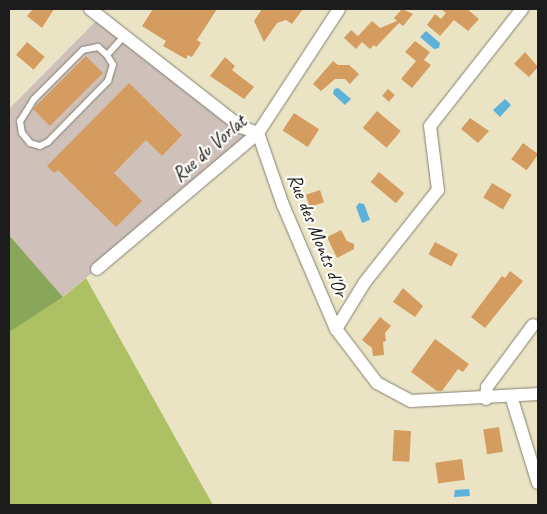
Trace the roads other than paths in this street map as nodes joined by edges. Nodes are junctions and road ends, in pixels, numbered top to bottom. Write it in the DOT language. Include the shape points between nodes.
graph roads {
  1 [pos="90,9"];
  2 [pos="339,9"];
  3 [pos="522,9"];
  4 [pos="124,36"];
  5 [pos="107,55"];
  6 [pos="258,133"];
  7 [pos="97,269"];
  8 [pos="532,325"];
  9 [pos="336,329"];
  10 [pos="538,394"];
  11 [pos="512,396"];
  12 [pos="486,399"];
  13 [pos="538,483"];
  1 -- 4 [label="street"];
  2 -- 6 [label="street, Rue du Vorlat"];
  3 -- 9 [label="street" via="430,126 438,190 366,282"];
  4 -- 5 [label="lane"];
  4 -- 6 [label="street" via="241,127"];
  5 -- 5 [label="lane" via="113,65 108,80 48,142 40,146 30,142 20,128 24,112 34,99 83,50 98,47"];
  6 -- 7 [label="street, Rue du Vorlat"];
  6 -- 9 [label="street, Rue des Monts d'Or" via="283,205"];
  8 -- 12 [label="street" via="487,387"];
  9 -- 12 [label="street, Rue des Monts d'Or" via="377,383 412,401"];
  10 -- 11 [label="street, Rue des Monts d'Or"];
  11 -- 12 [label="street, Rue des Monts d'Or"];
  11 -- 13 [label="street"];
}
